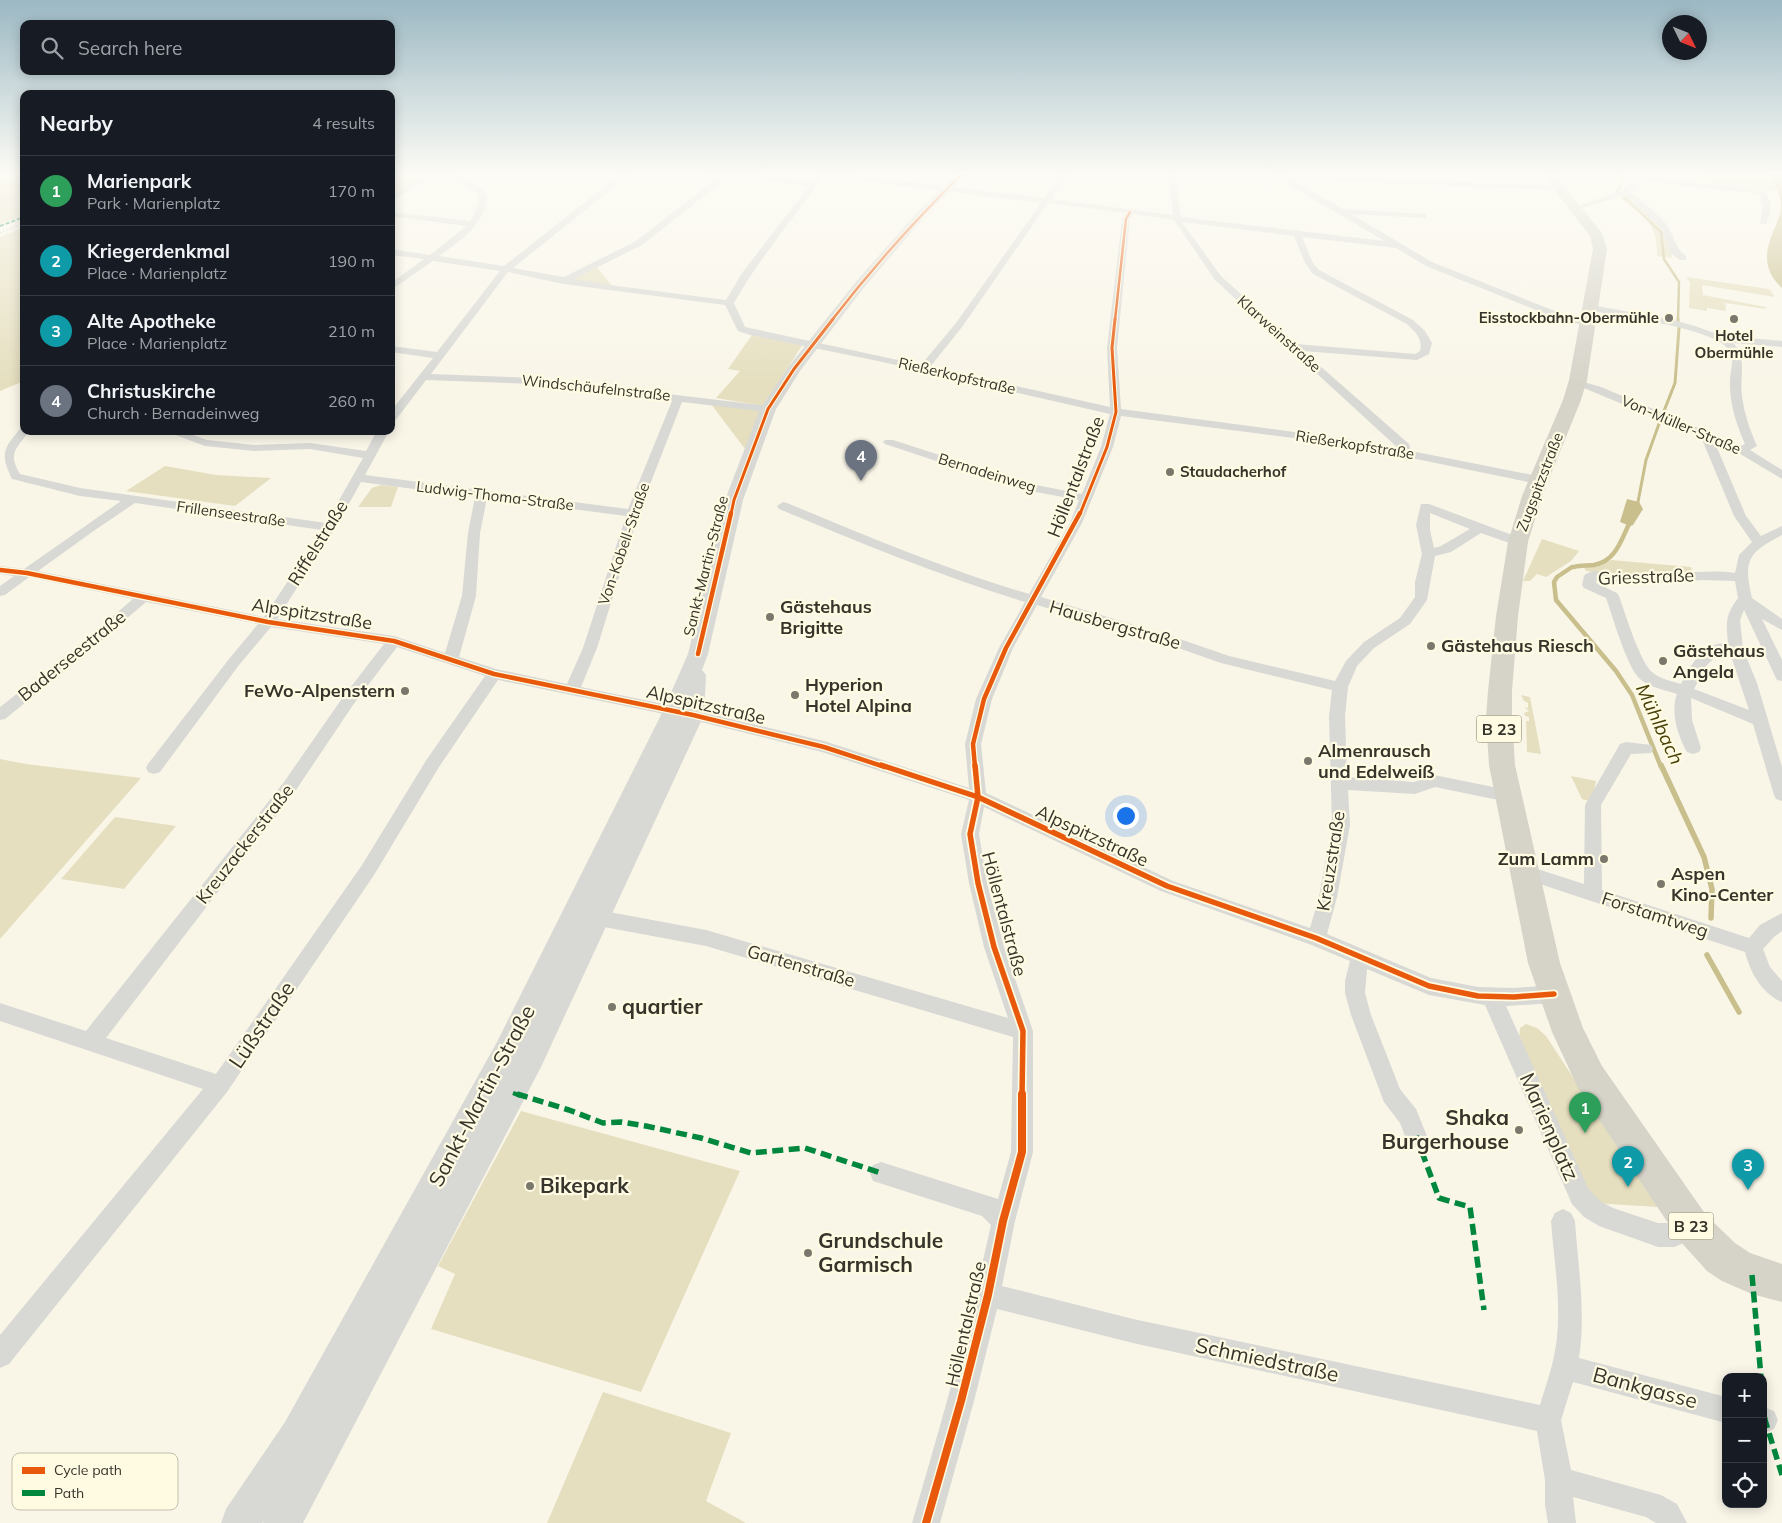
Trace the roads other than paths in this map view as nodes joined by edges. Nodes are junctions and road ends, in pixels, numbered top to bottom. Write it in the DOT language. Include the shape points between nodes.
graph roads {
  1 [pos="450,242"];
  2 [pos="538,242"];
  3 [pos="640,242"];
  4 [pos="771,242"];
  5 [pos="898,242"];
  6 [pos="1016,242"];
  7 [pos="1123,242"];
  8 [pos="1192,242"];
  9 [pos="1300,242"];
  10 [pos="1370,242"];
  11 [pos="1391,242"];
  12 [pos="1598,242"];
  13 [pos="1673,242"];
  14 [pos="1396,245"];
  15 [pos="395,253"];
  16 [pos="429,258"];
  17 [pos="1683,258"];
  18 [pos="506,268"];
  19 [pos="563,281"];
  20 [pos="395,284"];
  21 [pos="729,304"];
  22 [pos="1589,316"];
  23 [pos="1723,339"];
  24 [pos="813,344"];
  25 [pos="1782,344"];
  26 [pos="1293,347"];
  27 [pos="395,350"];
  28 [pos="440,356"];
  29 [pos="924,368"];
  30 [pos="422,378"];
  31 [pos="1577,383"];
  32 [pos="679,397"];
  33 [pos="396,405"];
  34 [pos="768,409"];
  35 [pos="1116,412"];
  36 [pos="21,435"];
  37 [pos="182,435"];
  38 [pos="381,435"];
  39 [pos="1706,435"];
  40 [pos="889,442"];
  41 [pos="1741,450"];
  42 [pos="1405,452"];
  43 [pos="369,455"];
  44 [pos="1782,475"];
  45 [pos="358,478"];
  46 [pos="1538,480"];
  47 [pos="482,494"];
  48 [pos="1086,498"];
  49 [pos="132,500"];
  50 [pos="783,506"];
  51 [pos="633,513"];
  52 [pos="330,527"];
  53 [pos="1480,528"];
  54 [pos="1782,530"];
  55 [pos="1518,542"];
  56 [pos="1759,542"];
  57 [pos="1429,554"];
  58 [pos="0,570"];
  59 [pos="27,573"];
  60 [pos="1742,578"];
  61 [pos="0,592"];
  62 [pos="143,597"];
  63 [pos="1745,598"];
  64 [pos="1034,602"];
  65 [pos="268,622"];
  66 [pos="1782,625"];
  67 [pos="394,641"];
  68 [pos="1736,648"];
  69 [pos="451,659"];
  70 [pos="494,674"];
  71 [pos="1782,676"];
  72 [pos="1340,687"];
  73 [pos="572,691"];
  74 [pos="1685,692"];
  75 [pos="684,713"];
  76 [pos="0,715"];
  77 [pos="1760,721"];
  78 [pos="1693,748"];
  79 [pos="1645,749"];
  80 [pos="154,768"];
  81 [pos="1340,783"];
  82 [pos="1782,795"];
  83 [pos="1508,796"];
  84 [pos="978,797"];
  85 [pos="1525,872"];
  86 [pos="1593,894"];
  87 [pos="586,916"];
  88 [pos="1782,921"];
  89 [pos="1316,938"];
  90 [pos="1753,947"];
  91 [pos="1369,961"];
  92 [pos="1782,993"];
  93 [pos="1554,994"];
  94 [pos="1492,997"];
  95 [pos="0,1012"];
  96 [pos="1023,1031"];
  97 [pos="90,1042"];
  98 [pos="220,1085"];
  99 [pos="1416,1136"];
  100 [pos="881,1173"];
  101 [pos="1563,1220"];
  102 [pos="1003,1221"];
  103 [pos="1693,1228"];
  104 [pos="1782,1282"];
  105 [pos="988,1295"];
  106 [pos="0,1355"];
  107 [pos="1565,1367"];
  108 [pos="1722,1409"];
  109 [pos="1548,1420"];
  110 [pos="1560,1480"];
  111 [pos="240,1523"];
  112 [pos="282,1523"];
  113 [pos="926,1523"];
  114 [pos="1562,1523"];
  115 [pos="1673,1523"];
  1 -- 16 [label="street"];
  2 -- 18 [label="street"];
  3 -- 19 [label="street"];
  4 -- 21 [label="street"];
  5 -- 24 [label="main road, Sankt-Martin-Straße"];
  6 -- 29 [label="street" via="959,325"];
  7 -- 35 [label="street, Höllentalstraße" via="1112,348"];
  8 -- 26 [label="street, Klarweinstraße" via="1218,278"];
  9 -- 26 [label="street" via="1316,272 1410,322 1427,343 1425,352 1417,357"];
  10 -- 14 [label="street"];
  11 -- 14 [label="street"];
  12 -- 22 [label="main road, Zugspitzstraße / B 23" via="1600,249"];
  13 -- 17 [label="street" via="1673,251"];
  14 -- 22 [label="street" via="1469,282 1573,321"];
  15 -- 16 [label="street"];
  16 -- 18 [label="street"];
  16 -- 20 [label="street"];
  18 -- 19 [label="street"];
  18 -- 28 [label="street"];
  19 -- 21 [label="street"];
  21 -- 24 [label="street, Rießerkopfstraße" via="741,328"];
  22 -- 23 [label="street" via="1679,325"];
  22 -- 31 [label="main road, Zugspitzstraße / B 23"];
  23 -- 25 [label="street"];
  23 -- 41 [label="street" via="1735,349 1734,385 1738,412 1751,446"];
  24 -- 29 [label="street, Rießerkopfstraße"];
  24 -- 34 [label="main road, Sankt-Martin-Straße"];
  26 -- 42 [label="street, Klarweinstraße" via="1405,446"];
  27 -- 28 [label="street"];
  28 -- 30 [label="street"];
  29 -- 35 [label="street, Rießerkopfstraße"];
  30 -- 32 [label="street, Windschäufelnstraße" via="519,380"];
  30 -- 33 [label="street"];
  31 -- 39 [label="street, Von-Müller-Straße"];
  31 -- 46 [label="main road, Zugspitzstraße / B 23"];
  32 -- 34 [label="street, Windschäufelnstraße"];
  32 -- 51 [label="street, Von-Kobell-Straße"];
  34 -- 75 [label="main road, Sankt-Martin-Straße" via="734,500"];
  35 -- 42 [label="street, Rießerkopfstraße"];
  35 -- 48 [label="street, Höllentalstraße"];
  36 -- 49 [label="street, Frillenseestraße" via="8,450 8,463 16,476 73,491"];
  37 -- 43 [label="street" via="205,443 254,448 310,446"];
  38 -- 43 [label="street, Riffelstraße"];
  39 -- 41 [label="street, Von-Müller-Straße"];
  39 -- 56 [label="street" via="1740,516"];
  40 -- 48 [label="street, Bernadeinweg" via="1024,486"];
  41 -- 44 [label="street, Von-Müller-Straße"];
  42 -- 46 [label="street, Rießerkopfstraße"];
  43 -- 45 [label="street, Riffelstraße"];
  45 -- 47 [label="street, Ludwig-Thoma-Straße"];
  45 -- 52 [label="street, Riffelstraße"];
  46 -- 55 [label="main road, Zugspitzstraße / B 23"];
  47 -- 51 [label="street, Ludwig-Thoma-Straße"];
  47 -- 69 [label="street" via="474,533 470,596"];
  48 -- 64 [label="street, Höllentalstraße"];
  49 -- 52 [label="street, Frillenseestraße"];
  49 -- 59 [label="street"];
  50 -- 64 [label="street, Hausbergstraße" via="874,544"];
  51 -- 73 [label="street, Von-Kobell-Straße" via="590,648"];
  52 -- 65 [label="street, Riffelstraße"];
  53 -- 55 [label="street, Kreuzstraße"];
  53 -- 57 [label="street" via="1446,549"];
  53 -- 57 [label="street, Kreuzstraße" via="1425,507 1423,535"];
  54 -- 56 [label="street"];
  55 -- 83 [label="main road, Zugspitzstraße / B 23" via="1499,700 1500,751"];
  56 -- 60 [label="street" via="1743,558"];
  57 -- 72 [label="street, Kreuzstraße" via="1422,597 1405,621 1369,645 1350,664"];
  58 -- 59 [label="street, Alpspitzstraße"];
  59 -- 61 [label="street"];
  59 -- 62 [label="street, Alpspitzstraße"];
  60 -- 63 [label="street"];
  60 -- 74 [label="street, Griesstraße" via="1702,574 1636,580 1591,576 1589,585 1612,596 1644,674"];
  62 -- 65 [label="street, Alpspitzstraße"];
  62 -- 76 [label="street, Baderseestraße"];
  63 -- 66 [label="street"];
  63 -- 68 [label="street" via="1733,620"];
  63 -- 71 [label="street"];
  64 -- 72 [label="street, Hausbergstraße" via="1170,640 1226,660"];
  64 -- 84 [label="street, Höllentalstraße" via="1006,648 984,700 973,744"];
  65 -- 67 [label="street, Alpspitzstraße"];
  65 -- 80 [label="street, Riffelstraße"];
  67 -- 69 [label="street, Alpspitzstraße"];
  67 -- 97 [label="street, Kreuzackerstraße" via="290,786"];
  68 -- 74 [label="street" via="1718,648 1709,652"];
  68 -- 77 [label="street"];
  69 -- 70 [label="street, Alpspitzstraße"];
  70 -- 73 [label="street, Alpspitzstraße"];
  70 -- 98 [label="street, Lüßstraße" via="433,763 368,870"];
  72 -- 81 [label="street, Kreuzstraße" via="1337,716"];
  73 -- 75 [label="street, Alpspitzstraße"];
  74 -- 77 [label="street, Griesstraße"];
  74 -- 78 [label="street" via="1683,718"];
  75 -- 84 [label="street, Alpspitzstraße" via="824,747"];
  75 -- 87 [label="main road, Sankt-Martin-Straße"];
  77 -- 82 [label="street"];
  79 -- 86 [label="street, Forstamtweg" via="1626,748 1594,805"];
  81 -- 83 [label="street" via="1415,788 1434,781"];
  81 -- 89 [label="street, Kreuzstraße" via="1341,824 1328,897"];
  83 -- 85 [label="main road, Zugspitzstraße / B 23"];
  84 -- 89 [label="street, Alpspitzstraße" via="1167,886"];
  84 -- 96 [label="street, Höllentalstraße" via="970,834 978,883 994,947"];
  85 -- 86 [label="street, Forstamtweg"];
  85 -- 93 [label="main road, B 23" via="1544,963"];
  86 -- 90 [label="street, Forstamtweg"];
  87 -- 96 [label="street, Gartenstraße" via="706,938"];
  87 -- 111 [label="main road, Sankt-Martin-Straße" via="507,1051 298,1435"];
  87 -- 112 [label="main road, Sankt-Martin-Straße" via="513,1094"];
  88 -- 90 [label="street" via="1767,931"];
  89 -- 91 [label="street, Alpspitzstraße"];
  90 -- 92 [label="street" via="1768,982"];
  91 -- 94 [label="street" via="1429,986"];
  91 -- 99 [label="street" via="1355,981 1355,993 1392,1095 1408,1116"];
  93 -- 94 [label="street"];
  93 -- 103 [label="main road, B 23" via="1590,1077"];
  94 -- 103 [label="street, Marienplatz" via="1580,1196 1607,1218 1658,1235 1674,1235"];
  95 -- 97 [label="street"];
  96 -- 102 [label="street, Höllentalstraße" via="1022,1152"];
  97 -- 98 [label="street"];
  98 -- 106 [label="street, Lüßstraße"];
  100 -- 102 [label="street" via="989,1207"];
  101 -- 107 [label="street" via="1569,1304"];
  102 -- 105 [label="street, Höllentalstraße"];
  103 -- 104 [label="main road, B 23" via="1736,1267 1752,1275"];
  105 -- 109 [label="street, Schmiedstraße" via="1133,1331"];
  105 -- 113 [label="street, Höllentalstraße"];
  107 -- 108 [label="street, Bankgasse"];
  107 -- 109 [label="street"];
  109 -- 110 [label="street"];
  110 -- 114 [label="street"];
  110 -- 115 [label="street" via="1651,1505 1668,1514"];
}
